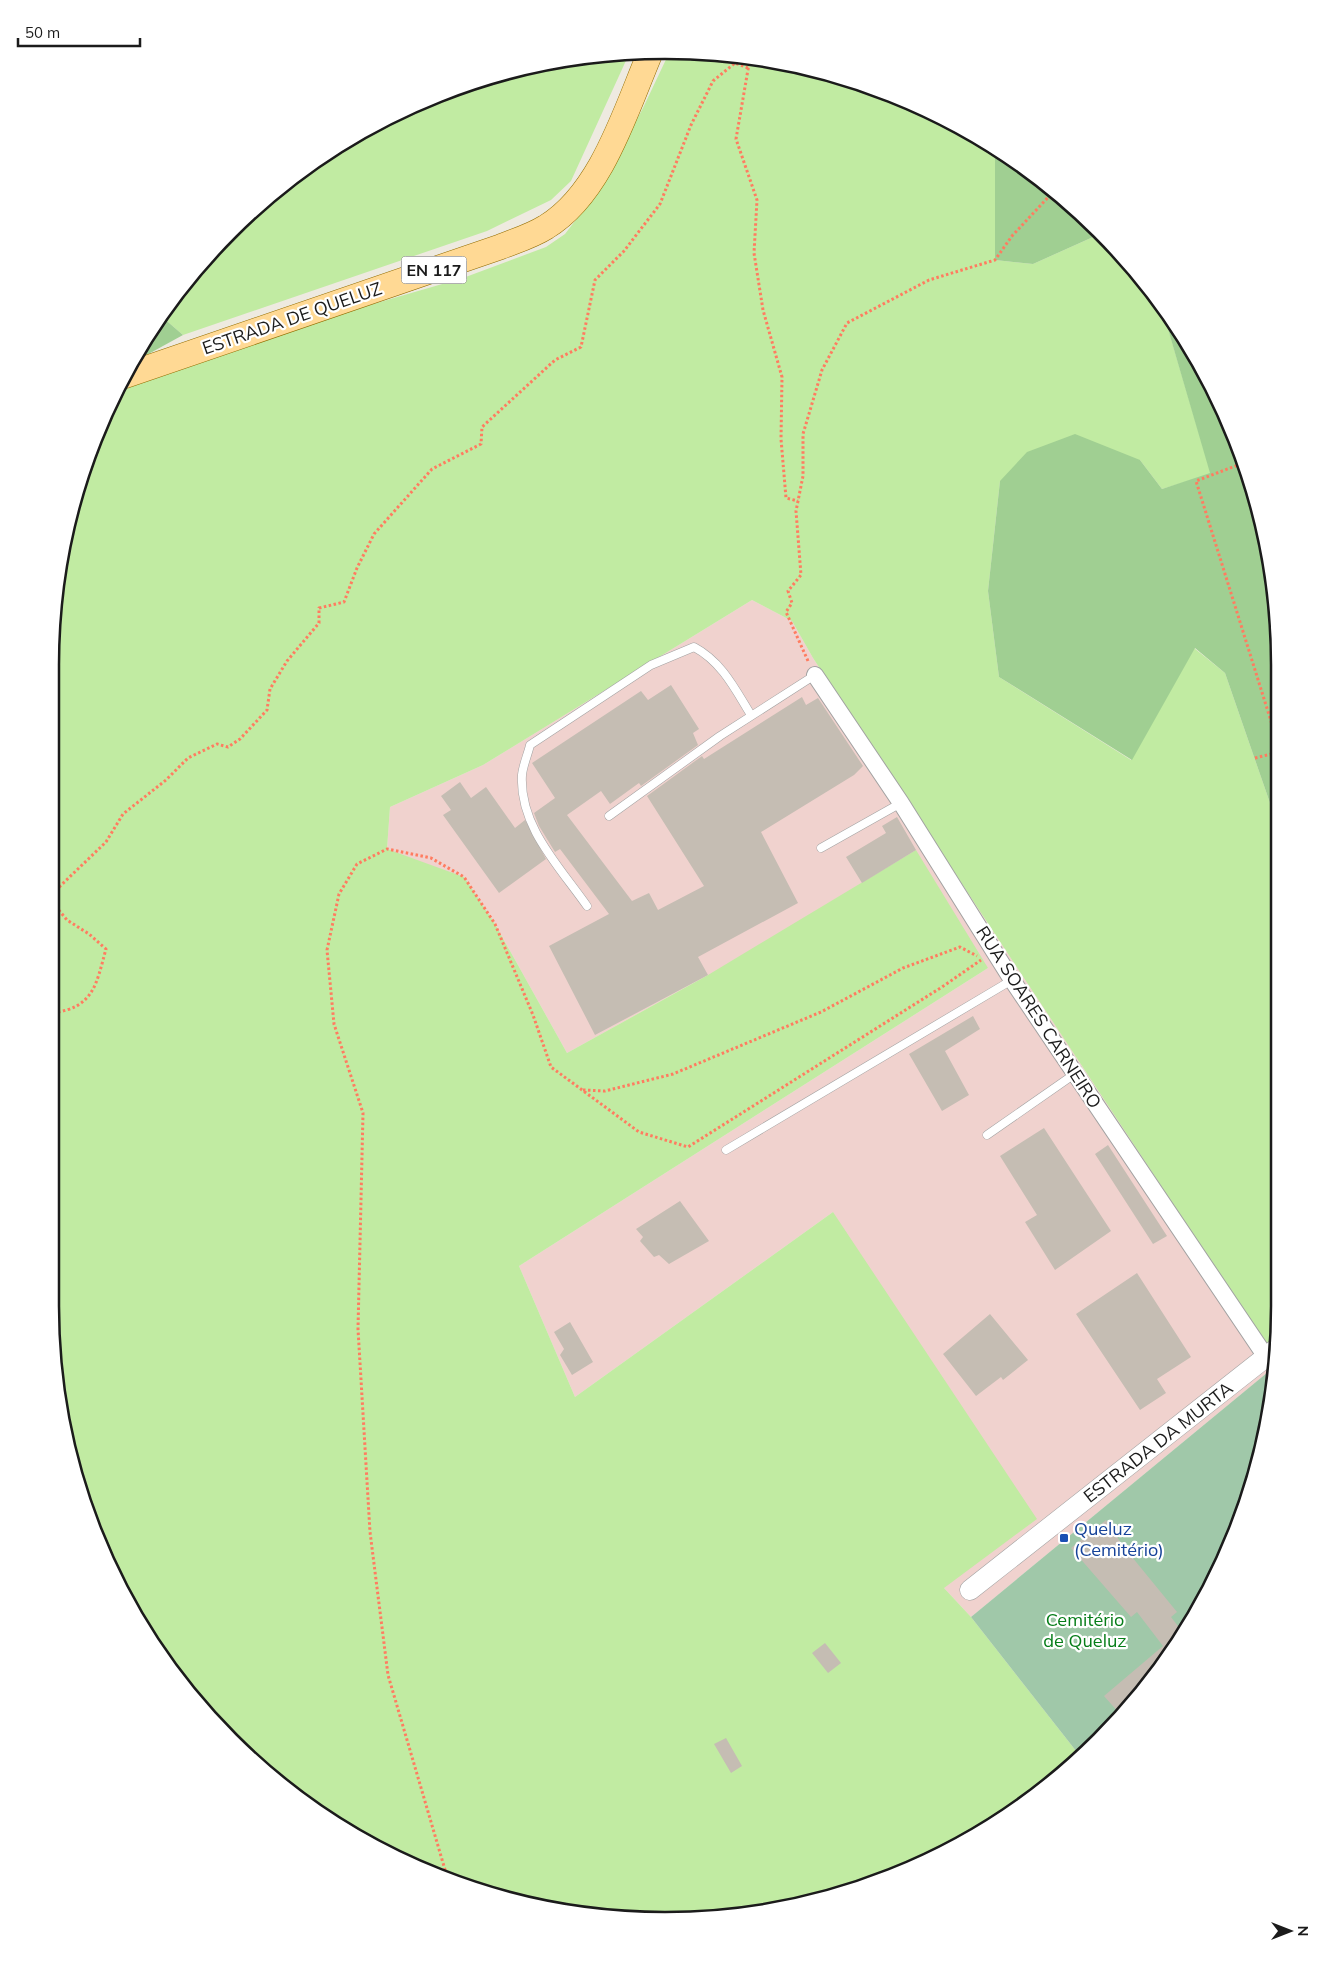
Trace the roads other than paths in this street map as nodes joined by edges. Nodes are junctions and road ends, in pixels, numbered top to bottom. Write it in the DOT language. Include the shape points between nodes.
graph roads {
  1 [pos="647,59"];
  2 [pos="134,372"];
  3 [pos="815,675"];
  4 [pos="751,715"];
  5 [pos="902,803"];
  6 [pos="609,816"];
  7 [pos="821,848"];
  8 [pos="587,906"];
  9 [pos="1012,980"];
  10 [pos="1076,1073"];
  11 [pos="987,1136"];
  12 [pos="726,1150"];
  13 [pos="1270,1351"];
  14 [pos="1269,1354"];
  15 [pos="970,1590"];
  1 -- 2 [label="main road, ESTRADA DE QUELUZ / EN 117" via="604,160 577,201 546,227 500,248"];
  3 -- 4 [label="lane"];
  3 -- 5 [label="street, RUA SOARES CARNEIRO"];
  4 -- 6 [label="lane"];
  4 -- 8 [label="lane" via="730,680 709,655 694,647 651,665 530,745 522,774 523,803 531,826"];
  5 -- 7 [label="lane"];
  5 -- 9 [label="street, RUA SOARES CARNEIRO"];
  9 -- 10 [label="street, RUA SOARES CARNEIRO"];
  9 -- 12 [label="lane"];
  10 -- 11 [label="lane"];
  10 -- 13 [label="street, RUA SOARES CARNEIRO"];
  14 -- 15 [label="street, ESTRADA DA MURTA"];
}
